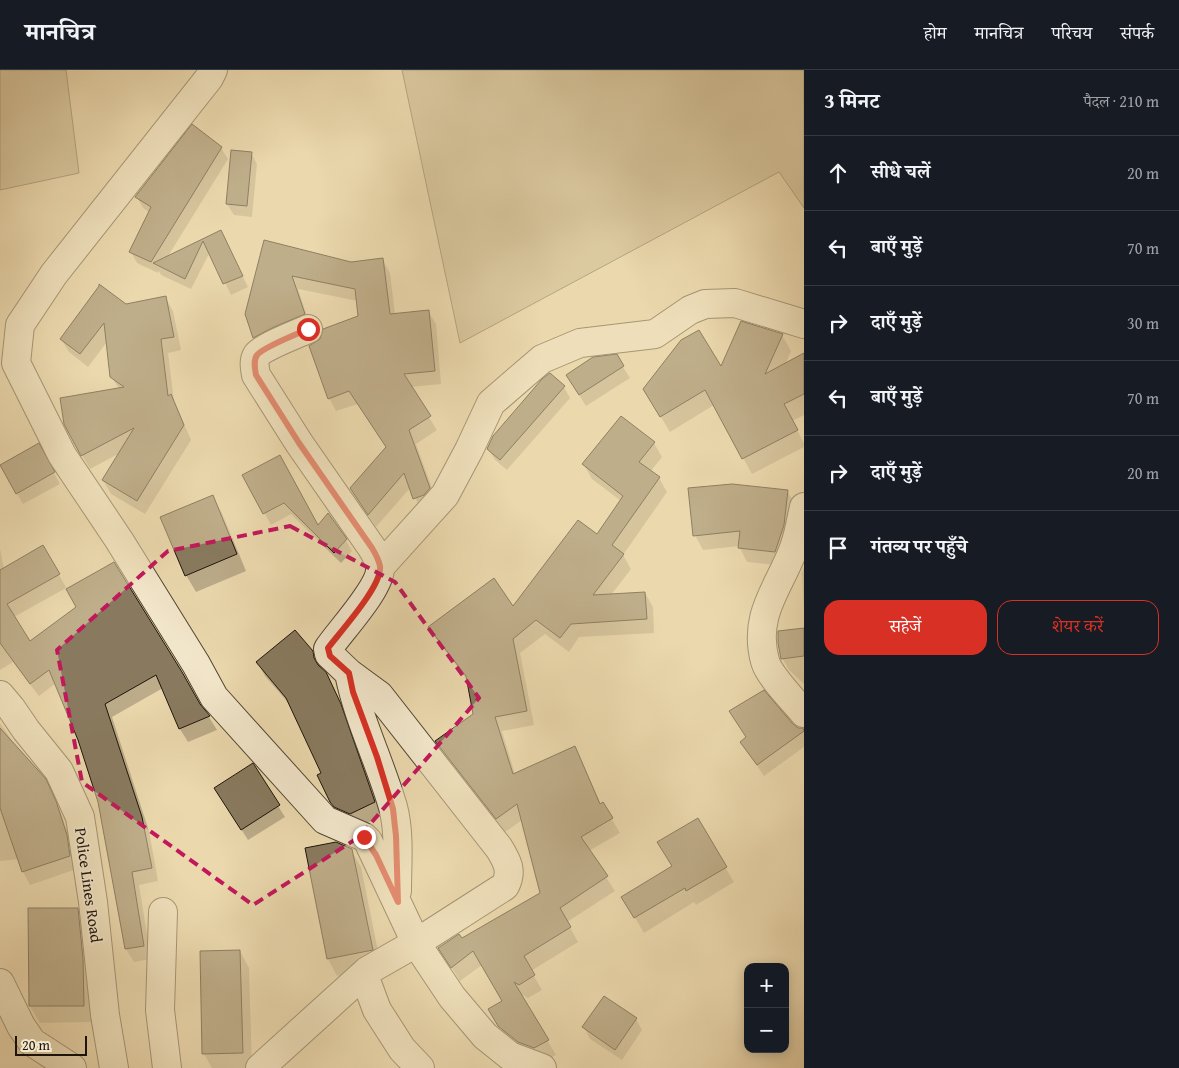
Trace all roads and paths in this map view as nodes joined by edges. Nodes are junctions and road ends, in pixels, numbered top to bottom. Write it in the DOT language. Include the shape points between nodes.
graph roads {
  1 [pos="213,70"];
  2 [pos="804,324"];
  3 [pos="308,329"];
  4 [pos="804,508"];
  5 [pos="380,566"];
  6 [pos="349,673"];
  7 [pos="0,695"];
  8 [pos="804,713"];
  9 [pos="398,902"];
  10 [pos="163,912"];
  11 [pos="416,943"];
  12 [pos="364,975"];
  13 [pos="0,983"];
  14 [pos="72,1068"];
  15 [pos="114,1068"];
  16 [pos="167,1068"];
  17 [pos="260,1068"];
  18 [pos="420,1068"];
  19 [pos="542,1068"];
  1 -- 9 [label="street" via="54,274 20,325 16,362 62,455 119,540 214,696 326,820 368,841"];
  2 -- 5 [label="street" via="735,303 705,304 690,310 655,334 580,343 542,359 491,402 445,495"];
  3 -- 5 [label="street" via="257,356 256,375 372,548"];
  4 -- 8 [label="street" via="795,546 767,604 761,632 768,668"];
  5 -- 6 [label="street" via="378,578 363,602 328,648 330,656"];
  6 -- 9 [label="street" via="393,809"];
  6 -- 11 [label="street" via="379,695 509,864 510,878 506,886"];
  7 -- 15 [label="street, Police Lines Road" via="59,770 80,817"];
  9 -- 11 [label="street"];
  10 -- 16 [label="street" via="160,1010"];
  11 -- 12 [label="street"];
  11 -- 19 [label="street" via="452,997 485,1036 510,1056"];
  12 -- 17 [label="street"];
  12 -- 18 [label="street" via="376,1010 402,1049"];
  13 -- 14 [label="street" via="32,1042"];
}
